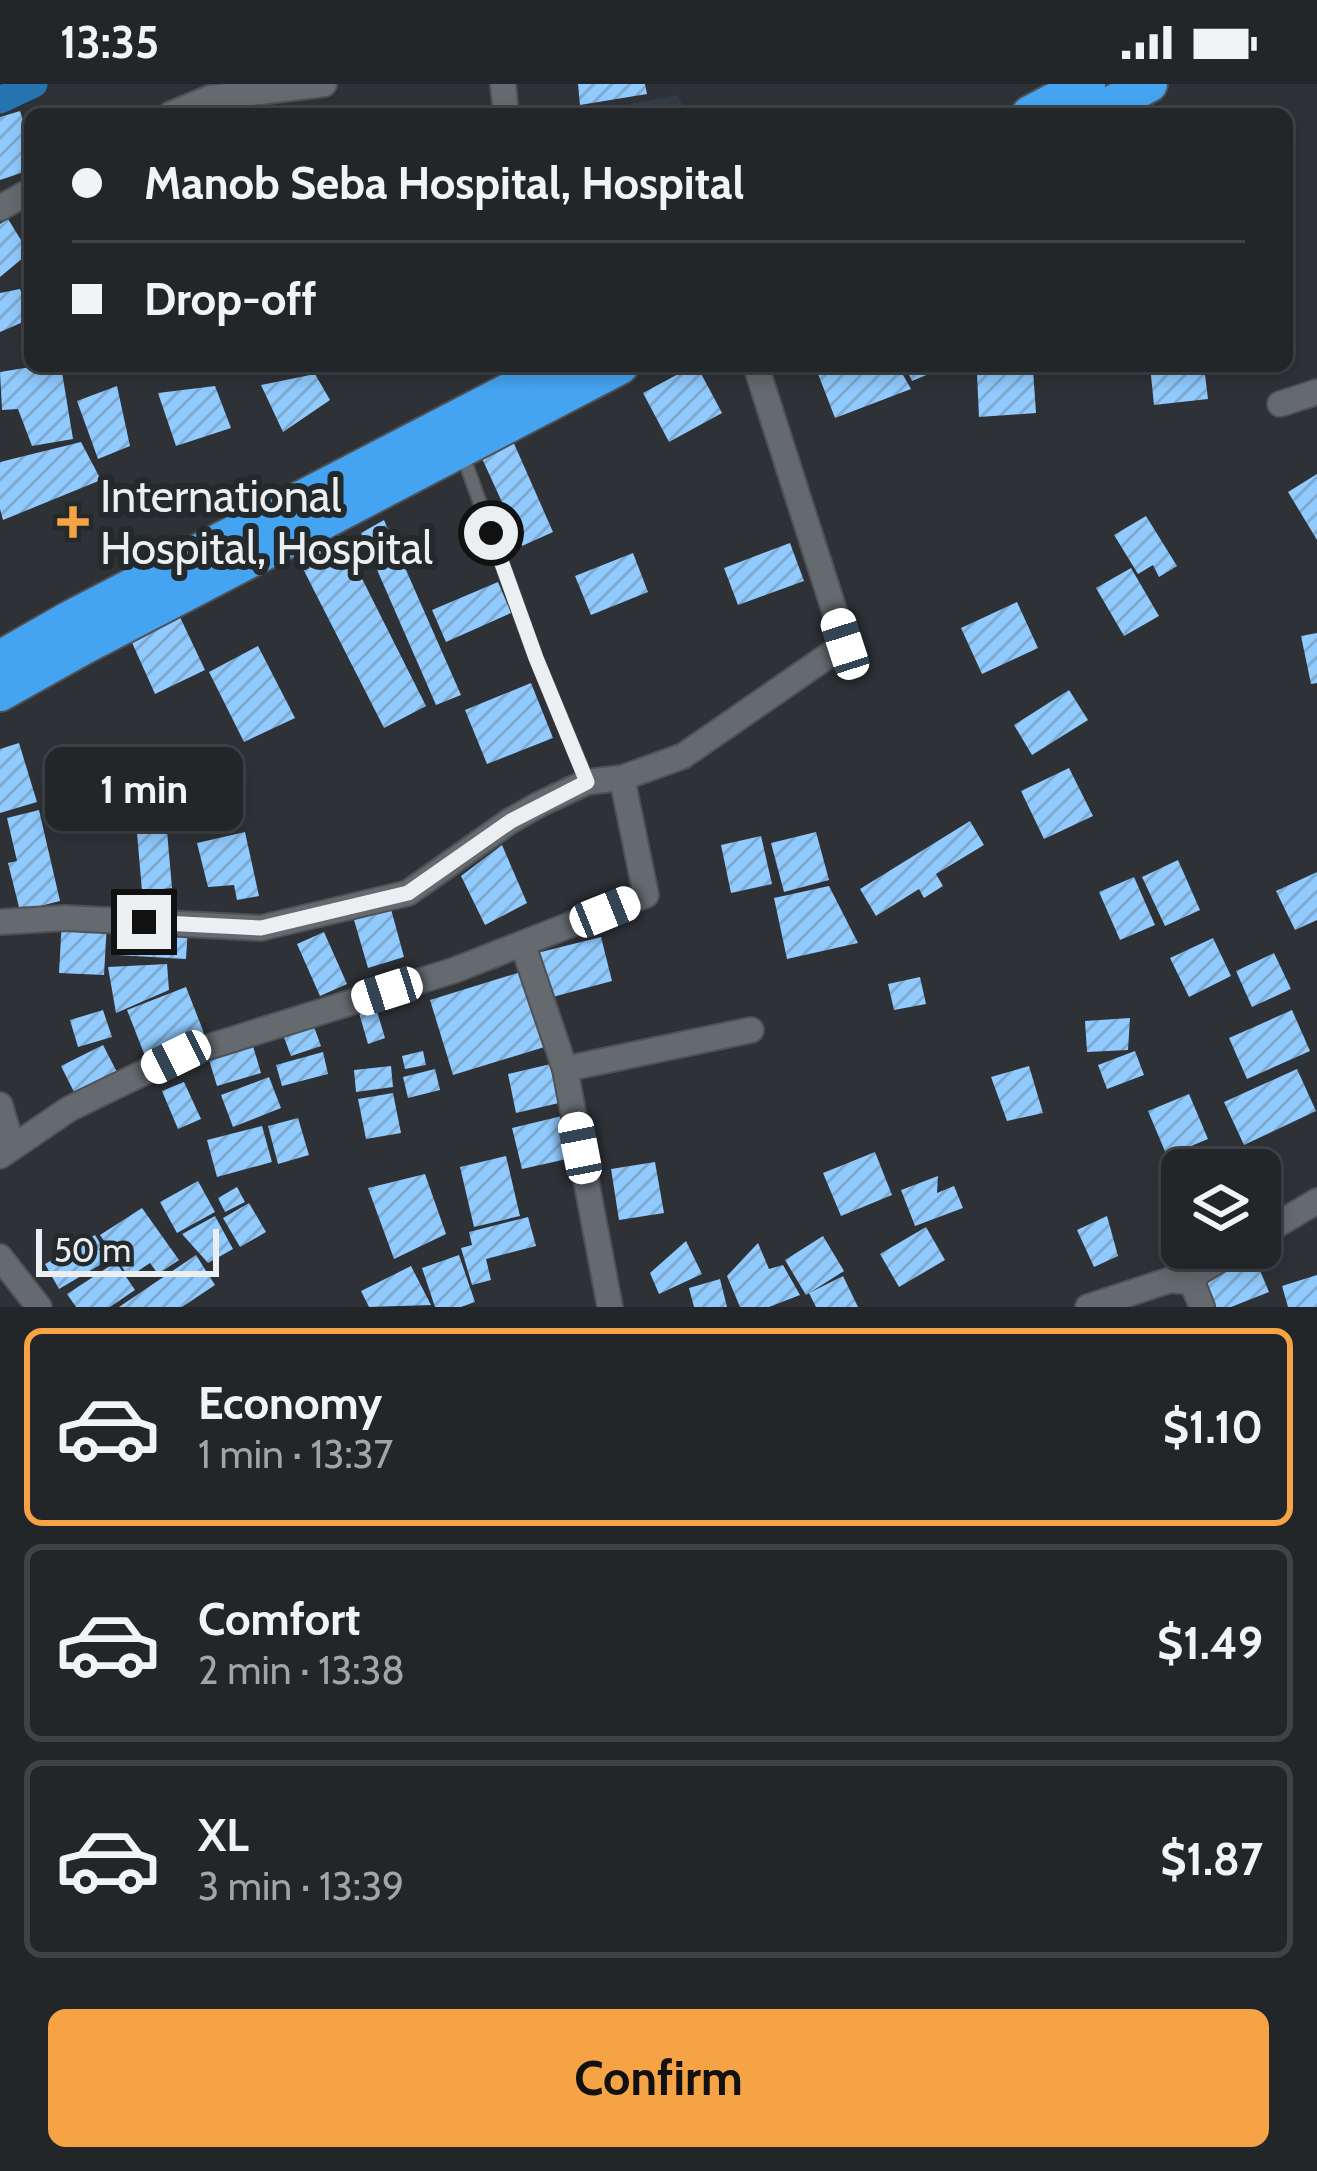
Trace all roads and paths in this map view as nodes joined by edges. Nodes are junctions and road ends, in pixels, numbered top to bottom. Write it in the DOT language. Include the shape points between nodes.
graph roads {
  1 [pos="324,84"];
  2 [pos="1087,84"];
  3 [pos="1149,84"];
  4 [pos="186,108"];
  5 [pos="1041,108"];
  6 [pos="1104,108"];
  7 [pos="545,372"];
  8 [pos="609,372"];
  9 [pos="758,372"];
  10 [pos="1317,392"];
  11 [pos="1280,404"];
  12 [pos="461,450"];
  13 [pos="0,659"];
  14 [pos="0,693"];
  15 [pos="622,778"];
  16 [pos="587,782"];
  17 [pos="0,922"];
  18 [pos="523,945"];
  19 [pos="751,1030"];
  20 [pos="565,1069"];
  21 [pos="0,1105"];
  22 [pos="6,1151"];
  23 [pos="1317,1201"];
  24 [pos="1281,1222"];
  25 [pos="0,1257"];
  26 [pos="1204,1269"];
  27 [pos="1192,1282"];
  28 [pos="39,1307"];
  29 [pos="610,1307"];
  30 [pos="1088,1307"];
  31 [pos="1202,1307"];
  1 -- 4 [label="street"];
  2 -- 5 [label="highway"];
  3 -- 6 [label="highway"];
  7 -- 13 [label="highway"];
  8 -- 12 [label="highway"];
  9 -- 15 [label="street" via="845,644 683,756"];
  10 -- 11 [label="street"];
  12 -- 14 [label="highway"];
  12 -- 16 [label="lane"];
  15 -- 16 [label="street"];
  15 -- 18 [label="street" via="646,896"];
  16 -- 17 [label="street" via="511,821 408,893 261,928"];
  18 -- 20 [label="street"];
  18 -- 22 [label="street" via="176,1057 69,1108"];
  19 -- 20 [label="street"];
  20 -- 29 [label="street"];
  21 -- 22 [label="street"];
  23 -- 24 [label="street"];
  25 -- 28 [label="street"];
  26 -- 27 [label="street"];
  27 -- 30 [label="street" via="1171,1280"];
  27 -- 31 [label="street"];
}
